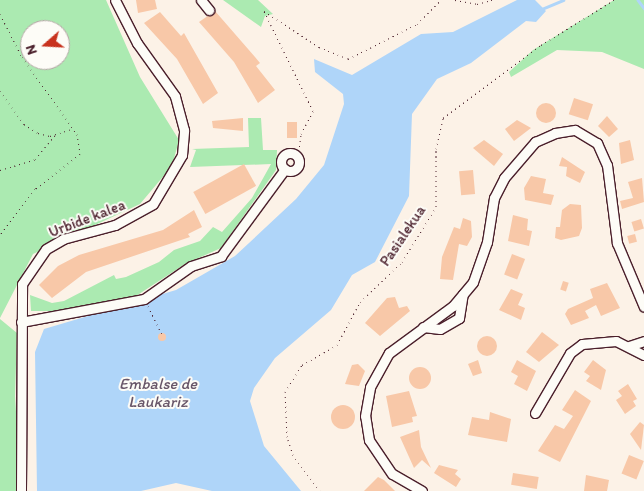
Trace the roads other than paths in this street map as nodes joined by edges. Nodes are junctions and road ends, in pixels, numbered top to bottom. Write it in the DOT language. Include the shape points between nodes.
graph roads {
  1 [pos="115,0"];
  2 [pos="201,0"];
  3 [pos="209,10"];
  4 [pos="285,169"];
  5 [pos="644,307"];
  6 [pos="20,322"];
  7 [pos="644,341"];
  8 [pos="628,346"];
  9 [pos="644,355"];
  10 [pos="535,414"];
  11 [pos="21,491"];
  12 [pos="422,491"];
  1 -- 6 [label="street, Urbide kalea" via="137,43 175,96 184,130 180,163 146,209 115,225 63,239 41,253 22,284"];
  2 -- 3 [label="street"];
  4 -- 4 [label="street" via="297,168 298,156 284,156"];
  4 -- 6 [label="street" via="221,256 191,266 144,299"];
  5 -- 12 [label="street" via="613,229 603,152 591,137 575,130 555,132 535,142 504,178 494,198 480,266 463,294 380,365 365,416 377,457 392,474"];
  6 -- 11 [label="street, Urbide kalea"];
  7 -- 8 [label="street"];
  8 -- 9 [label="street"];
  8 -- 10 [label="street" via="597,340 570,353"];
}
